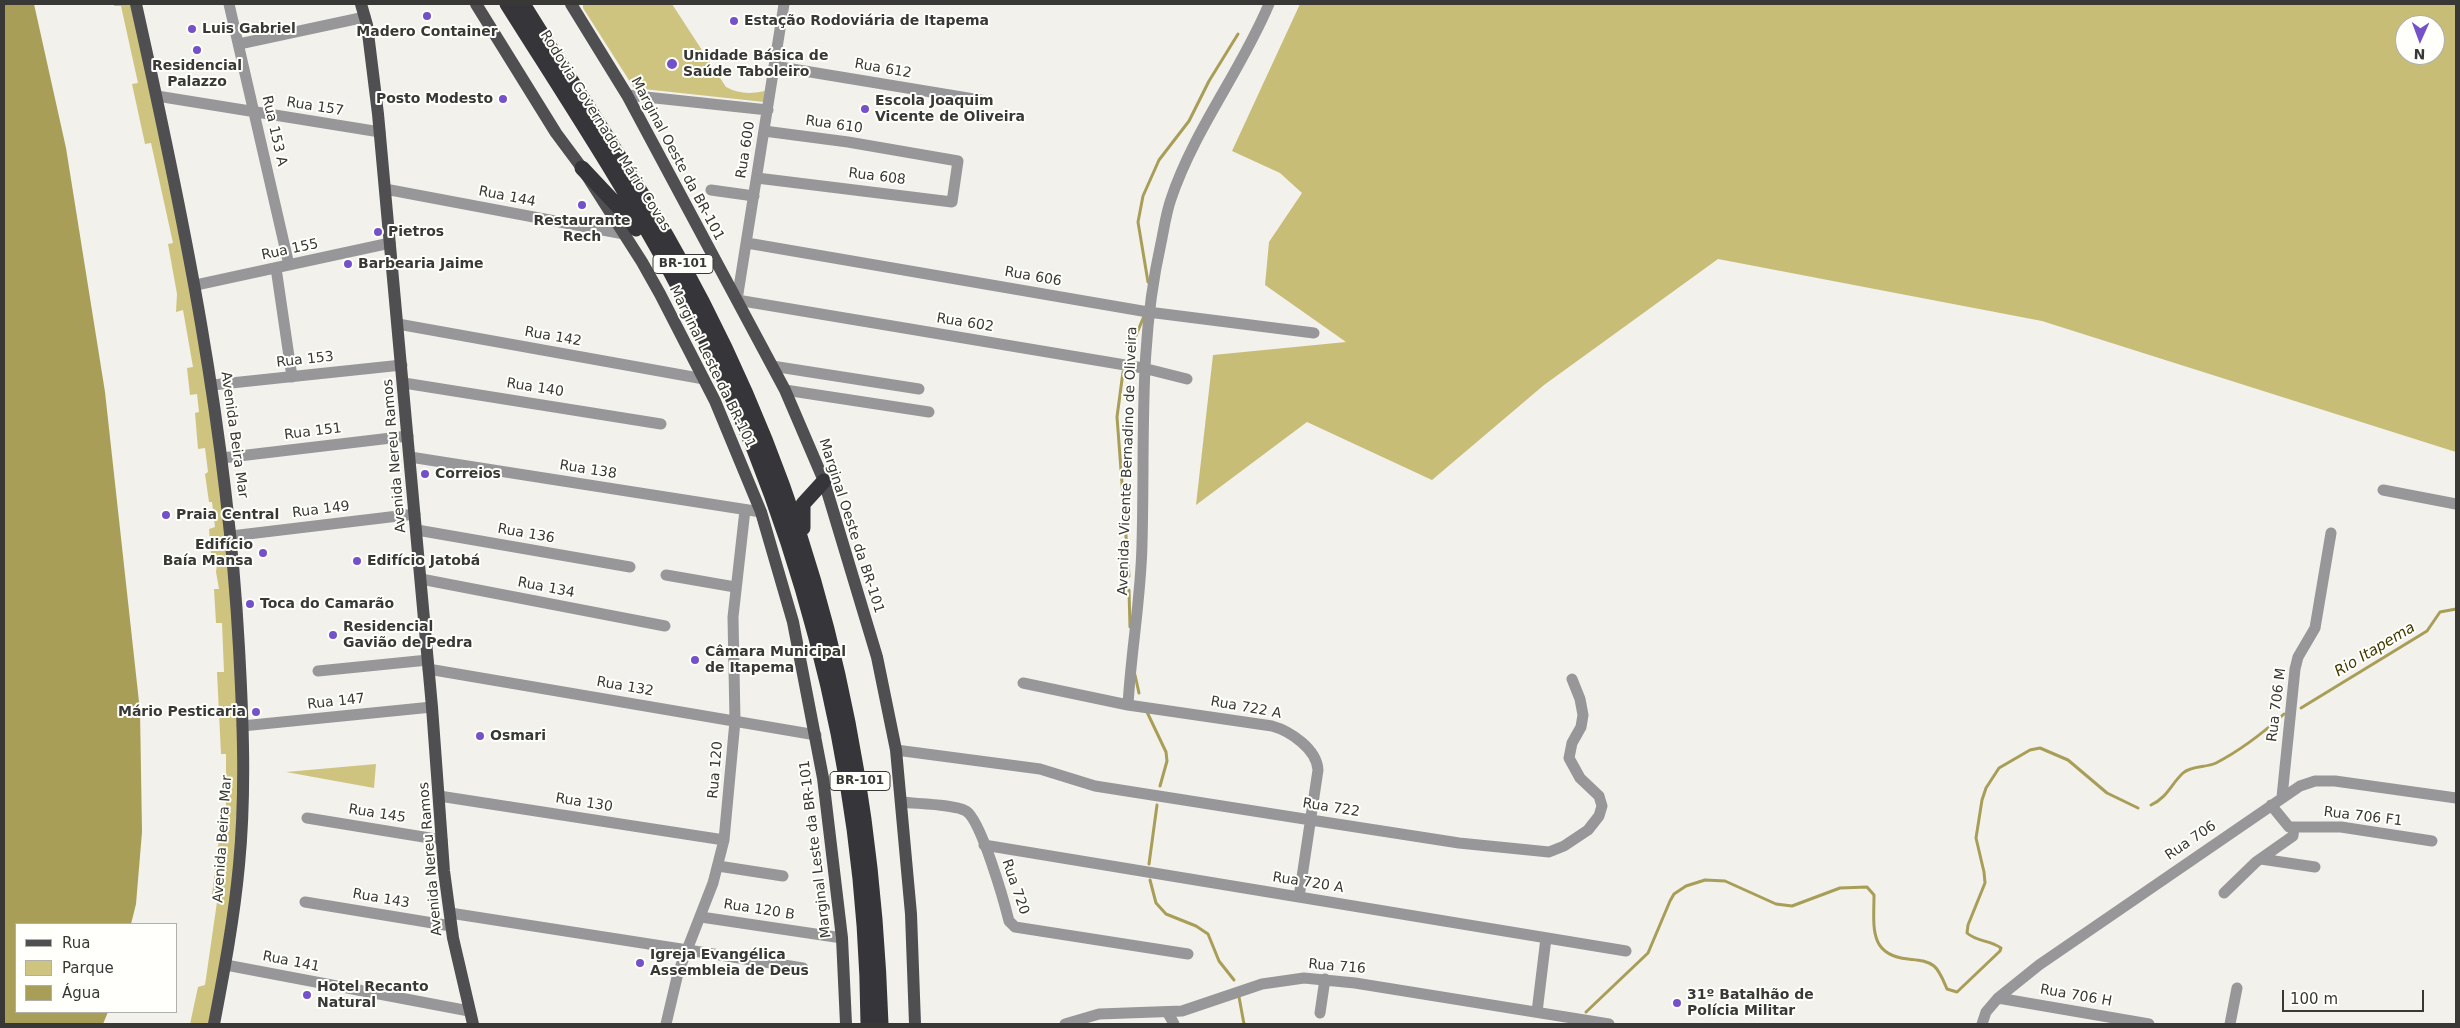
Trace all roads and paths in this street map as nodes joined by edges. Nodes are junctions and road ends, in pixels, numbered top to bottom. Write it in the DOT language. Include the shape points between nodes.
graph roads {
  1 [pos="136,4"];
  2 [pos="229,4"];
  3 [pos="361,4"];
  4 [pos="476,4"];
  5 [pos="507,4"];
  6 [pos="523,4"];
  7 [pos="571,4"];
  8 [pos="784,4"];
  9 [pos="1269,4"];
  10 [pos="365,17"];
  11 [pos="239,44"];
  12 [pos="774,66"];
  13 [pos="627,95"];
  14 [pos="157,96"];
  15 [pos="986,101"];
  16 [pos="768,110"];
  17 [pos="254,112"];
  18 [pos="764,131"];
  19 [pos="380,132"];
  20 [pos="958,161"];
  21 [pos="582,168"];
  22 [pos="757,178"];
  23 [pos="385,189"];
  24 [pos="711,190"];
  25 [pos="754,196"];
  26 [pos="624,234"];
  27 [pos="747,243"];
  28 [pos="390,244"];
  29 [pos="289,265"];
  30 [pos="276,268"];
  31 [pos="196,285"];
  32 [pos="737,300"];
  33 [pos="690,309"];
  34 [pos="1148,312"];
  35 [pos="398,324"];
  36 [pos="1314,333"];
  37 [pos="402,365"];
  38 [pos="772,366"];
  39 [pos="1143,368"];
  40 [pos="292,377"];
  41 [pos="704,379"];
  42 [pos="1187,379"];
  43 [pos="404,383"];
  44 [pos="212,385"];
  45 [pos="919,389"];
  46 [pos="784,390"];
  47 [pos="929,412"];
  48 [pos="661,424"];
  49 [pos="408,436"];
  50 [pos="410,456"];
  51 [pos="222,458"];
  52 [pos="824,481"];
  53 [pos="2383,490"];
  54 [pos="2456,504"];
  55 [pos="745,510"];
  56 [pos="761,512"];
  57 [pos="415,514"];
  58 [pos="416,530"];
  59 [pos="2331,533"];
  60 [pos="232,536"];
  61 [pos="804,544"];
  62 [pos="630,568"];
  63 [pos="666,575"];
  64 [pos="421,579"];
  65 [pos="735,587"];
  66 [pos="665,626"];
  67 [pos="428,664"];
  68 [pos="318,671"];
  69 [pos="1572,679"];
  70 [pos="1023,683"];
  71 [pos="1128,705"];
  72 [pos="432,707"];
  73 [pos="735,721"];
  74 [pos="242,726"];
  75 [pos="816,735"];
  76 [pos="896,750"];
  77 [pos="440,796"];
  78 [pos="2282,797"];
  79 [pos="2456,798"];
  80 [pos="902,802"];
  81 [pos="2271,805"];
  82 [pos="307,818"];
  83 [pos="1311,820"];
  84 [pos="2294,826"];
  85 [pos="442,840"];
  86 [pos="724,840"];
  87 [pos="2432,841"];
  88 [pos="984,845"];
  89 [pos="2262,859"];
  90 [pos="718,866"];
  91 [pos="2315,867"];
  92 [pos="783,876"];
  93 [pos="2224,893"];
  94 [pos="1299,897"];
  95 [pos="305,902"];
  96 [pos="450,913"];
  97 [pos="701,917"];
  98 [pos="451,926"];
  99 [pos="842,938"];
  100 [pos="1546,938"];
  101 [pos="686,950"];
  102 [pos="1626,951"];
  103 [pos="1188,954"];
  104 [pos="226,965"];
  105 [pos="803,968"];
  106 [pos="1325,979"];
  107 [pos="2237,988"];
  108 [pos="1998,998"];
  109 [pos="469,1011"];
  110 [pos="1537,1012"];
  111 [pos="1168,1013"];
  112 [pos="1320,1013"];
  113 [pos="214,1024"];
  114 [pos="473,1024"];
  115 [pos="666,1024"];
  116 [pos="846,1024"];
  117 [pos="868,1024"];
  118 [pos="881,1024"];
  119 [pos="915,1024"];
  120 [pos="1066,1024"];
  121 [pos="1174,1024"];
  122 [pos="1610,1024"];
  123 [pos="1982,1024"];
  124 [pos="2149,1024"];
  125 [pos="2230,1024"];
  1 -- 14 [label="main road, Avenida Beira Mar"];
  2 -- 11 [label="street, Rua 153 A"];
  3 -- 10 [label="main road, Avenida Nereu Ramos"];
  4 -- 21 [label="main road, Marginal Leste da BR-101" via="566,149"];
  5 -- 33 [label="highway, Rodovia Governador Mário Covas / BR-101" via="630,202"];
  6 -- 61 [label="highway, Rodovia Governador Mário Covas / BR-101" via="680,260 750,403"];
  7 -- 13 [label="main road, Marginal Oeste da BR-101"];
  8 -- 12 [label="street, Rua 600"];
  9 -- 34 [label="street, Avenida Vicente Bernadino de Oliveira" via="1256,36 1193,150 1171,199"];
  10 -- 11 [label="street"];
  10 -- 19 [label="main road, Avenida Nereu Ramos"];
  11 -- 17 [label="street, Rua 153 A"];
  12 -- 15 [label="street, Rua 612"];
  12 -- 16 [label="street, Rua 600"];
  13 -- 16 [label="street"];
  13 -- 32 [label="main road, Marginal Oeste da BR-101"];
  14 -- 17 [label="street, Rua 157"];
  14 -- 31 [label="main road, Avenida Beira Mar"];
  16 -- 18 [label="street, Rua 600"];
  17 -- 19 [label="street, Rua 157"];
  17 -- 29 [label="street, Rua 153 A"];
  18 -- 20 [label="street, Rua 610"];
  18 -- 22 [label="street, Rua 600"];
  19 -- 23 [label="main road, Avenida Nereu Ramos"];
  20 -- 22 [label="street, Rua 608" via="952,202"];
  21 -- 26 [label="main road, Marginal Leste da BR-101"];
  21 -- 33 [label="highway" via="629,218 659,268"];
  22 -- 25 [label="street, Rua 600"];
  23 -- 26 [label="street, Rua 144"];
  23 -- 28 [label="main road, Avenida Nereu Ramos"];
  24 -- 25 [label="street"];
  25 -- 27 [label="street, Rua 600"];
  26 -- 41 [label="main road, Marginal Leste da BR-101" via="660,294"];
  27 -- 32 [label="street, Rua 600"];
  27 -- 34 [label="street, Rua 606"];
  28 -- 29 [label="street, Rua 155"];
  28 -- 35 [label="main road, Avenida Nereu Ramos"];
  29 -- 30 [label="street, Rua 155"];
  30 -- 31 [label="street, Rua 155"];
  30 -- 40 [label="street"];
  31 -- 44 [label="main road, Avenida Beira Mar"];
  32 -- 38 [label="main road, Marginal Oeste da BR-101"];
  32 -- 39 [label="street, Rua 602"];
  33 -- 117 [label="highway, Rodovia Governador Mário Covas / BR-101" via="760,465 821,655 855,836 864,926"];
  34 -- 36 [label="street, Rua 606"];
  34 -- 39 [label="street, Avenida Vicente Bernadino de Oliveira"];
  35 -- 37 [label="main road, Avenida Nereu Ramos"];
  35 -- 41 [label="street, Rua 142"];
  37 -- 40 [label="street, Rua 153"];
  37 -- 43 [label="main road, Avenida Nereu Ramos"];
  38 -- 45 [label="street"];
  38 -- 46 [label="main road, Marginal Oeste da BR-101"];
  39 -- 42 [label="street, Rua 602"];
  39 -- 71 [label="street, Avenida Vicente Bernadino de Oliveira" via="1141,586"];
  40 -- 44 [label="street, Rua 153"];
  41 -- 56 [label="main road, Marginal Leste da BR-101"];
  43 -- 48 [label="street, Rua 140"];
  43 -- 49 [label="main road, Avenida Nereu Ramos"];
  44 -- 51 [label="main road, Avenida Beira Mar"];
  46 -- 47 [label="street"];
  46 -- 52 [label="main road, Marginal Oeste da BR-101"];
  49 -- 50 [label="main road, Avenida Nereu Ramos"];
  49 -- 51 [label="street, Rua 151"];
  50 -- 55 [label="street, Rua 138"];
  50 -- 57 [label="main road, Avenida Nereu Ramos"];
  51 -- 60 [label="main road, Avenida Beira Mar"];
  52 -- 61 [label="highway" via="803,504"];
  52 -- 76 [label="main road, Marginal Oeste da BR-101" via="877,657"];
  53 -- 54 [label="street"];
  55 -- 56 [label="street, Rua 138"];
  55 -- 65 [label="street, Rua 120"];
  56 -- 75 [label="main road, Marginal Leste da BR-101" via="792,622"];
  57 -- 58 [label="main road, Avenida Nereu Ramos"];
  57 -- 60 [label="street, Rua 149"];
  58 -- 62 [label="street, Rua 136"];
  58 -- 64 [label="main road, Avenida Nereu Ramos"];
  59 -- 78 [label="street, Rua 706 M" via="2315,628 2300,653 2295,669"];
  60 -- 74 [label="main road, Avenida Beira Mar"];
  61 -- 118 [label="highway, Rodovia Governador Mário Covas / BR-101" via="836,659 859,775 874,890"];
  63 -- 65 [label="street"];
  64 -- 66 [label="street, Rua 134"];
  64 -- 67 [label="main road, Avenida Nereu Ramos"];
  65 -- 73 [label="street, Rua 120"];
  67 -- 68 [label="street, Rua 132"];
  67 -- 72 [label="main road, Avenida Nereu Ramos"];
  67 -- 73 [label="street, Rua 132"];
  69 -- 83 [label="street, Rua 722" via="1583,715 1569,758 1602,806 1588,830 1564,846 1549,852 1530,852"];
  70 -- 71 [label="street, Rua 722 A"];
  71 -- 83 [label="street, Rua 722 A" via="1272,726 1286,731 1313,755 1318,764"];
  72 -- 74 [label="street, Rua 147"];
  72 -- 77 [label="main road, Avenida Nereu Ramos"];
  73 -- 75 [label="street, Rua 132"];
  73 -- 86 [label="street, Rua 120"];
  74 -- 104 [label="main road, Avenida Beira Mar" via="239,865"];
  75 -- 99 [label="main road, Marginal Leste da BR-101"];
  76 -- 80 [label="main road, Marginal Oeste da BR-101"];
  76 -- 83 [label="street, Rua 722" via="1040,769 1095,786"];
  77 -- 85 [label="main road, Avenida Nereu Ramos"];
  77 -- 86 [label="street, Rua 130"];
  78 -- 79 [label="street, Rua 706" via="2300,786 2324,781"];
  78 -- 81 [label="street, Rua 706"];
  80 -- 88 [label="street, Rua 720" via="965,811 972,817"];
  80 -- 119 [label="main road, Marginal Oeste da BR-101"];
  81 -- 84 [label="street" via="2289,827"];
  81 -- 108 [label="street, Rua 706" via="2072,941"];
  82 -- 85 [label="street, Rua 145"];
  83 -- 94 [label="street, Rua 722 A"];
  84 -- 87 [label="street, Rua 706 F1" via="2341,827"];
  84 -- 89 [label="street" via="2293,836"];
  85 -- 96 [label="main road, Avenida Nereu Ramos"];
  86 -- 90 [label="street, Rua 120"];
  88 -- 94 [label="street, Rua 720 A"];
  88 -- 103 [label="street, Rua 720" via="1009,921 1015,928"];
  89 -- 91 [label="street"];
  89 -- 93 [label="street"];
  90 -- 92 [label="street"];
  90 -- 97 [label="street, Rua 120"];
  94 -- 100 [label="street, Rua 720 A"];
  95 -- 98 [label="street, Rua 143"];
  96 -- 98 [label="main road, Avenida Nereu Ramos"];
  96 -- 101 [label="street"];
  97 -- 99 [label="street, Rua 120 B"];
  97 -- 101 [label="street, Rua 120"];
  98 -- 109 [label="main road, Avenida Nereu Ramos"];
  99 -- 116 [label="main road, Marginal Leste da BR-101"];
  100 -- 102 [label="street, Rua 720 A"];
  100 -- 110 [label="street"];
  101 -- 105 [label="street"];
  101 -- 115 [label="street, Rua 120"];
  104 -- 109 [label="street, Rua 141"];
  104 -- 113 [label="main road, Avenida Beira Mar"];
  106 -- 110 [label="street, Rua 716"];
  106 -- 111 [label="street, Rua 716" via="1270,982"];
  106 -- 112 [label="street"];
  107 -- 125 [label="street"];
  108 -- 123 [label="street, Rua 706" via="1986,1012"];
  108 -- 124 [label="street, Rua 706 H"];
  109 -- 114 [label="main road, Avenida Nereu Ramos"];
  110 -- 122 [label="street, Rua 716"];
  111 -- 120 [label="street, Rua 716" via="1099,1014"];
  111 -- 121 [label="street"];
}
